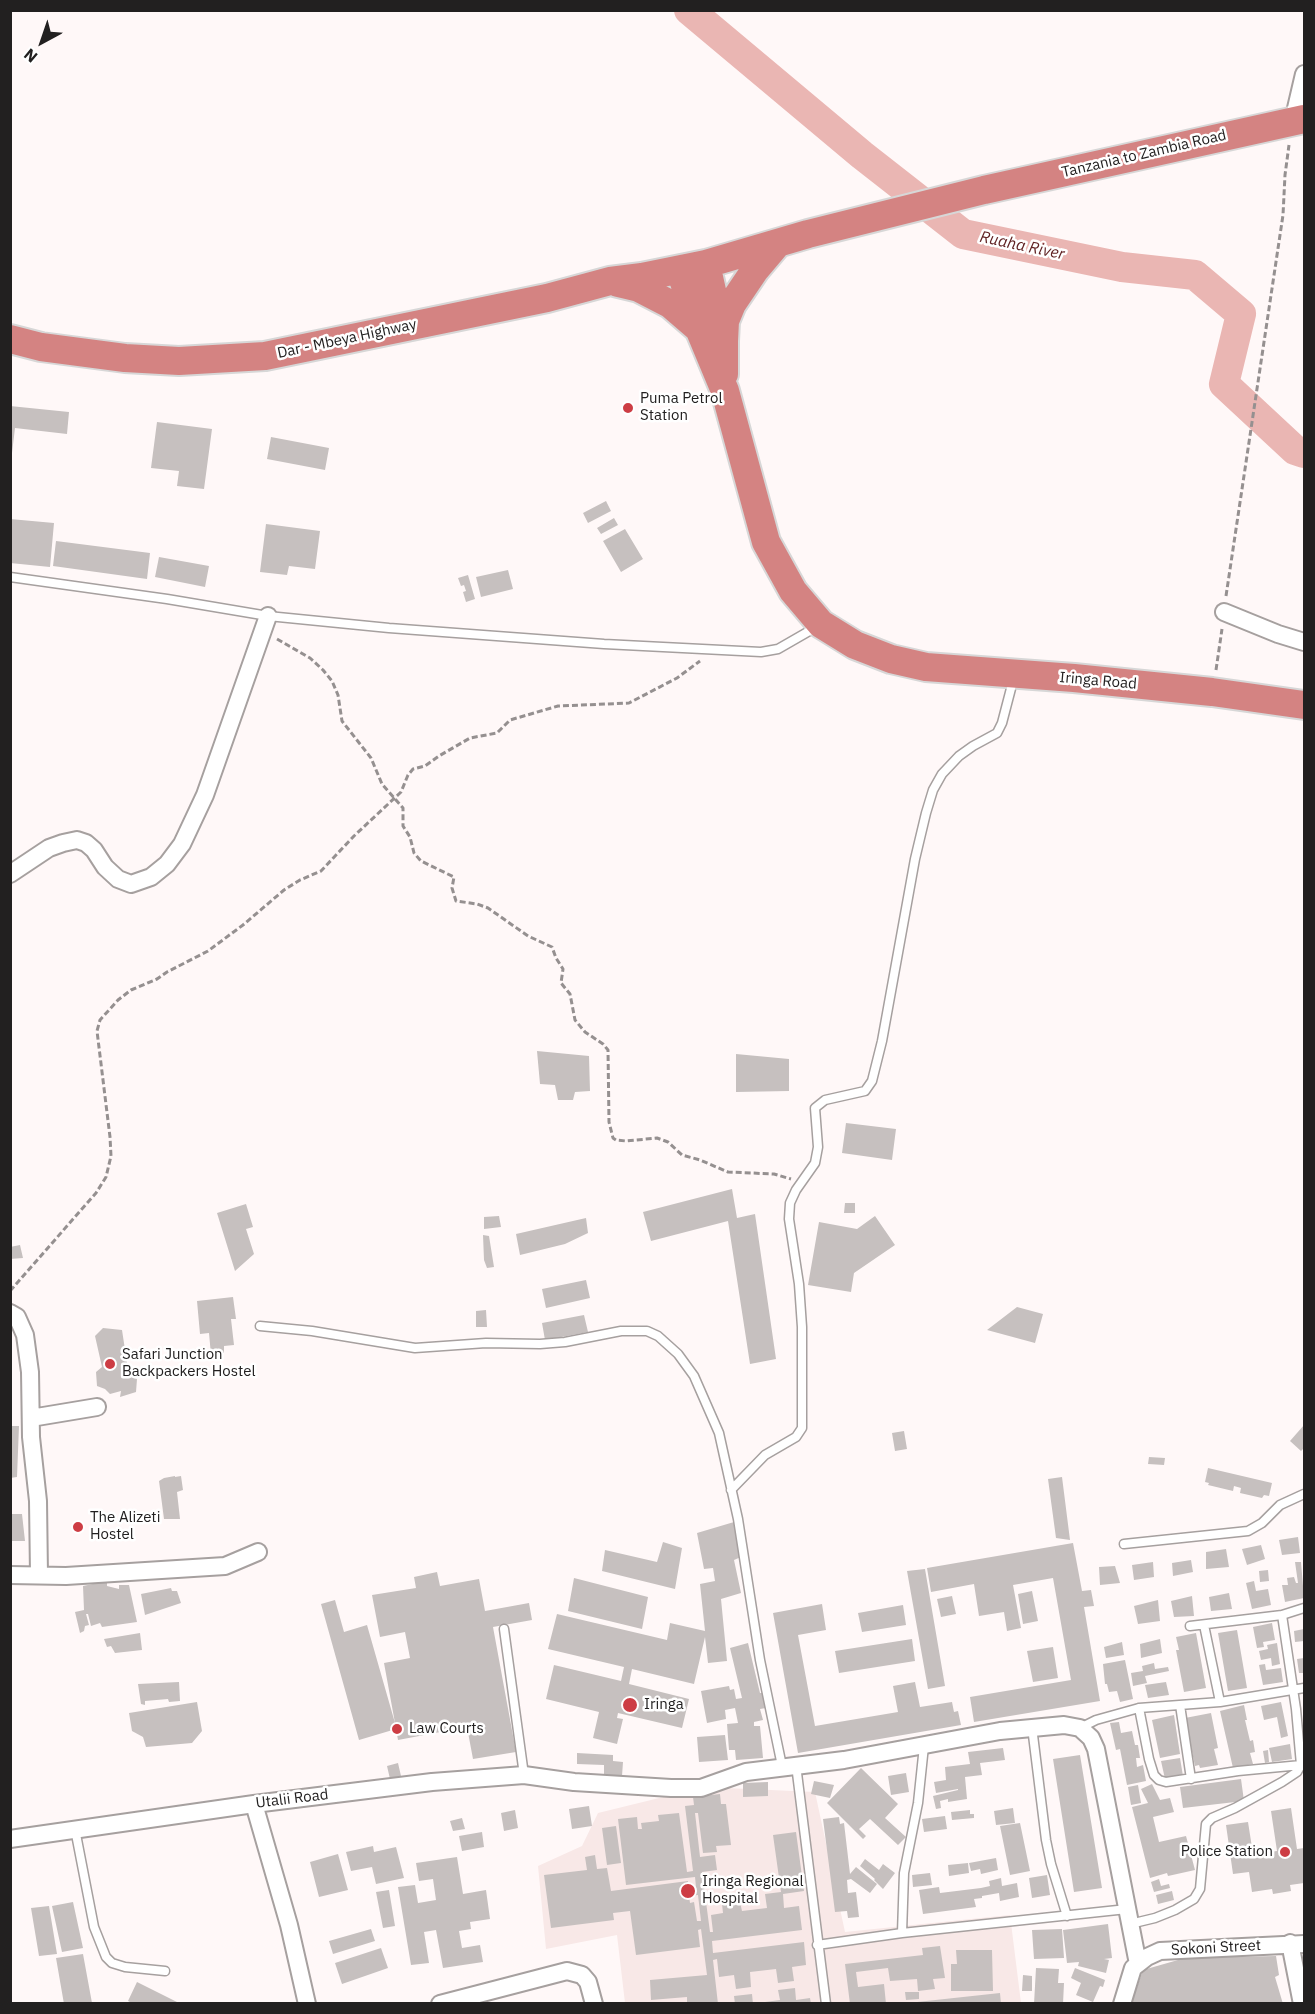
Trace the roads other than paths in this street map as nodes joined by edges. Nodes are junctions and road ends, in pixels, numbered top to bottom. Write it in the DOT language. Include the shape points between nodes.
graph roads {
  1 [pos="1305,74"];
  2 [pos="1299,120"];
  3 [pos="808,234"];
  4 [pos="777,244"];
  5 [pos="693,267"];
  6 [pos="610,281"];
  7 [pos="712,336"];
  8 [pos="10,339"];
  9 [pos="10,578"];
  10 [pos="1224,612"];
  11 [pos="265,623"];
  12 [pos="821,624"];
  13 [pos="1305,642"];
  14 [pos="1015,674"];
  15 [pos="1305,705"];
  16 [pos="10,874"];
  17 [pos="10,1313"];
  18 [pos="260,1326"];
  19 [pos="97,1407"];
  20 [pos="31,1418"];
  21 [pos="731,1490"];
  22 [pos="1305,1494"];
  23 [pos="1124,1544"];
  24 [pos="258,1552"];
  25 [pos="10,1575"];
  26 [pos="39,1575"];
  27 [pos="1305,1608"];
  28 [pos="1282,1615"];
  29 [pos="1204,1624"];
  30 [pos="1190,1626"];
  31 [pos="504,1629"];
  32 [pos="1305,1688"];
  33 [pos="1293,1690"];
  34 [pos="1220,1702"];
  35 [pos="1180,1705"];
  36 [pos="1139,1708"];
  37 [pos="1032,1727"];
  38 [pos="1080,1728"];
  39 [pos="924,1746"];
  40 [pos="1301,1765"];
  41 [pos="789,1766"];
  42 [pos="524,1775"];
  43 [pos="1191,1779"];
  44 [pos="254,1804"];
  45 [pos="75,1828"];
  46 [pos="10,1839"];
  47 [pos="1067,1916"];
  48 [pos="1129,1916"];
  49 [pos="902,1933"];
  50 [pos="1297,1943"];
  51 [pos="817,1945"];
  52 [pos="1138,1964"];
  53 [pos="165,1971"];
  54 [pos="307,2004"];
  55 [pos="440,2004"];
  56 [pos="594,2004"];
  57 [pos="826,2004"];
  58 [pos="1122,2004"];
  59 [pos="1302,2004"];
  1 -- 2 [label="street"];
  2 -- 3 [label="highway, Tanzania to Zambia Road" via="984,190"];
  3 -- 4 [label="highway, Dar - Mbeya Highway"];
  4 -- 5 [label="highway, Dar - Mbeya Highway"];
  4 -- 7 [label="highway" via="754,270"];
  5 -- 6 [label="highway, Dar - Mbeya Highway"];
  5 -- 7 [label="highway, Iringa Road"];
  6 -- 7 [label="highway" via="639,288 670,304"];
  6 -- 8 [label="highway, Dar - Mbeya Highway" via="548,298 265,356 179,361 125,358"];
  7 -- 12 [label="highway, Iringa Road" via="766,542 793,591"];
  9 -- 11 [label="lane" via="156,597"];
  10 -- 13 [label="street"];
  11 -- 12 [label="lane" via="761,652 778,649"];
  11 -- 16 [label="street" via="205,795 182,844 167,864 151,877 131,884 118,879 94,850 77,840 49,848"];
  12 -- 14 [label="highway, Iringa Road" via="855,645 891,659 927,667"];
  14 -- 15 [label="highway, Iringa Road" via="1212,692"];
  14 -- 21 [label="lane" via="997,733 959,756 933,790 915,859 872,1081 865,1091 825,1100 815,1108 815,1163 789,1203 801,1316 802,1428 796,1437 765,1455"];
  17 -- 20 [label="street" via="25,1335"];
  18 -- 21 [label="lane" via="415,1348 540,1344 621,1331 647,1331 678,1354 694,1376 718,1433"];
  19 -- 20 [label="street"];
  20 -- 26 [label="street"];
  21 -- 41 [label="lane" via="760,1660"];
  22 -- 23 [label="lane" via="1280,1505 1248,1531"];
  24 -- 26 [label="street" via="225,1566"];
  25 -- 26 [label="street"];
  27 -- 28 [label="lane"];
  28 -- 29 [label="lane"];
  28 -- 33 [label="lane"];
  29 -- 30 [label="lane"];
  29 -- 34 [label="lane"];
  31 -- 42 [label="lane"];
  32 -- 33 [label="lane"];
  33 -- 34 [label="lane"];
  33 -- 40 [label="lane"];
  34 -- 35 [label="lane"];
  35 -- 36 [label="lane"];
  35 -- 43 [label="lane"];
  36 -- 38 [label="lane"];
  36 -- 43 [label="lane" via="1154,1775 1166,1782"];
  37 -- 38 [label="street, Utalii Road"];
  37 -- 39 [label="street, Utalii Road"];
  37 -- 47 [label="lane" via="1046,1840"];
  38 -- 48 [label="street" via="1096,1749"];
  39 -- 41 [label="street, Utalii Road"];
  39 -- 49 [label="lane" via="904,1873"];
  40 -- 43 [label="lane"];
  40 -- 48 [label="lane" via="1282,1782 1206,1824 1200,1889 1194,1899 1155,1918"];
  41 -- 42 [label="street, Utalii Road" via="746,1772 701,1788 574,1782"];
  41 -- 51 [label="lane"];
  42 -- 44 [label="street, Utalii Road"];
  44 -- 45 [label="street, Utalii Road"];
  44 -- 54 [label="street"];
  45 -- 46 [label="street, Utalii Road"];
  45 -- 53 [label="lane" via="94,1927 106,1957 125,1967"];
  47 -- 48 [label="lane"];
  47 -- 49 [label="lane"];
  48 -- 52 [label="street"];
  49 -- 51 [label="lane"];
  50 -- 52 [label="street, Sokoni Street" via="1160,1951"];
  50 -- 59 [label="street"];
  51 -- 57 [label="lane"];
  52 -- 58 [label="street" via="1133,1968"];
  55 -- 56 [label="street" via="567,1971 582,1975 588,1982"];
}
